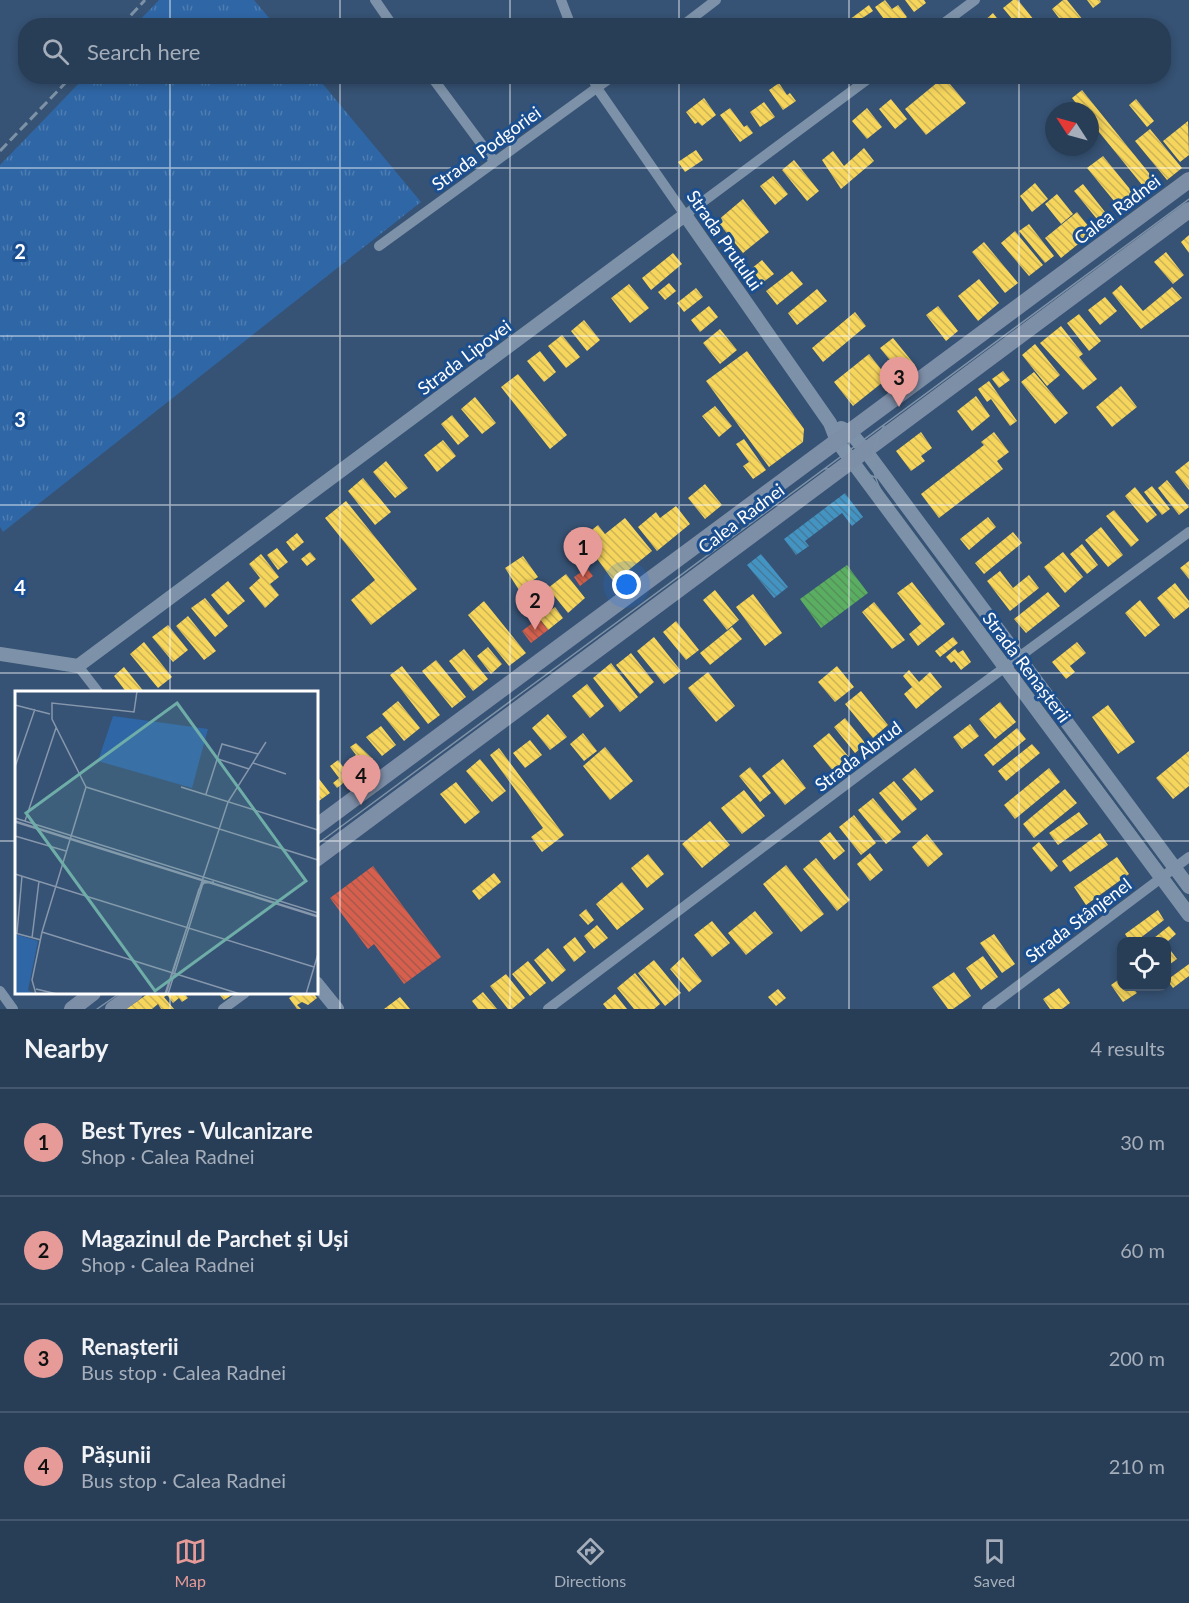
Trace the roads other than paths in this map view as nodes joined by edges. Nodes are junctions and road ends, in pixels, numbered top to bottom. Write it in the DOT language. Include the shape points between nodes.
graph roads {
  1 [pos="375,0"];
  2 [pos="561,0"];
  3 [pos="716,0"];
  4 [pos="975,0"];
  5 [pos="387,18"];
  6 [pos="568,18"];
  7 [pos="692,18"];
  8 [pos="951,18"];
  9 [pos="437,84"];
  10 [pos="595,84"];
  11 [pos="602,84"];
  12 [pos="861,84"];
  13 [pos="597,88"];
  14 [pos="494,161"];
  15 [pos="1189,180"];
  16 [pos="1189,210"];
  17 [pos="685,215"];
  18 [pos="379,246"];
  19 [pos="844,437"];
  20 [pos="865,450"];
  21 [pos="851,460"];
  22 [pos="1189,532"];
  23 [pos="0,654"];
  24 [pos="1019,657"];
  25 [pos="78,666"];
  26 [pos="1005,668"];
  27 [pos="97,691"];
  28 [pos="318,826"];
  29 [pos="1189,857"];
  30 [pos="318,858"];
  31 [pos="1174,867"];
  32 [pos="1161,878"];
  33 [pos="1189,886"];
  34 [pos="1189,915"];
  35 [pos="318,985"];
  36 [pos="0,991"];
  37 [pos="92,994"];
  38 [pos="134,994"];
  39 [pos="244,994"];
  40 [pos="13,1009"];
  41 [pos="72,1009"];
  42 [pos="113,1009"];
  43 [pos="223,1009"];
  44 [pos="337,1009"];
  45 [pos="548,1009"];
  46 [pos="987,1009"];
  1 -- 5 [label="street"];
  2 -- 6 [label="street"];
  3 -- 7 [label="street"];
  4 -- 8 [label="street"];
  9 -- 14 [label="street"];
  10 -- 13 [label="street, Strada Prutului"];
  11 -- 13 [label="street, Strada Podgoriei"];
  12 -- 17 [label="street, Strada Lipovei"];
  13 -- 14 [label="street, Strada Podgoriei"];
  13 -- 17 [label="street, Strada Prutului"];
  14 -- 18 [label="street, Strada Podgoriei"];
  15 -- 19 [label="main road, Calea Radnei"];
  16 -- 20 [label="main road, Calea Radnei"];
  17 -- 19 [label="street, Strada Prutului" via="830,423"];
  17 -- 25 [label="street, Strada Lipovei"];
  19 -- 20 [label="street, Strada Renașterii"];
  19 -- 21 [label="street, Strada Renașterii"];
  19 -- 28 [label="main road, Calea Radnei"];
  20 -- 21 [label="main road, Calea Radnei"];
  20 -- 24 [label="street, Strada Renașterii"];
  21 -- 26 [label="street, Strada Renașterii"];
  21 -- 30 [label="main road, Calea Radnei"];
  22 -- 24 [label="street, Strada Abrud"];
  23 -- 25 [label="street"];
  24 -- 26 [label="street, Strada Abrud"];
  24 -- 31 [label="street, Strada Renașterii"];
  25 -- 27 [label="street"];
  26 -- 32 [label="street, Strada Renașterii"];
  26 -- 45 [label="street, Strada Abrud"];
  29 -- 31 [label="street, Strada Stânjenel"];
  31 -- 32 [label="street, Strada Stânjenel"];
  31 -- 33 [label="street, Strada Renașterii"];
  32 -- 34 [label="street, Strada Renașterii"];
  32 -- 46 [label="street, Strada Stânjenel"];
  35 -- 44 [label="street"];
  36 -- 40 [label="street"];
  37 -- 41 [label="main road"];
  38 -- 42 [label="main road"];
  39 -- 43 [label="street"];
}
